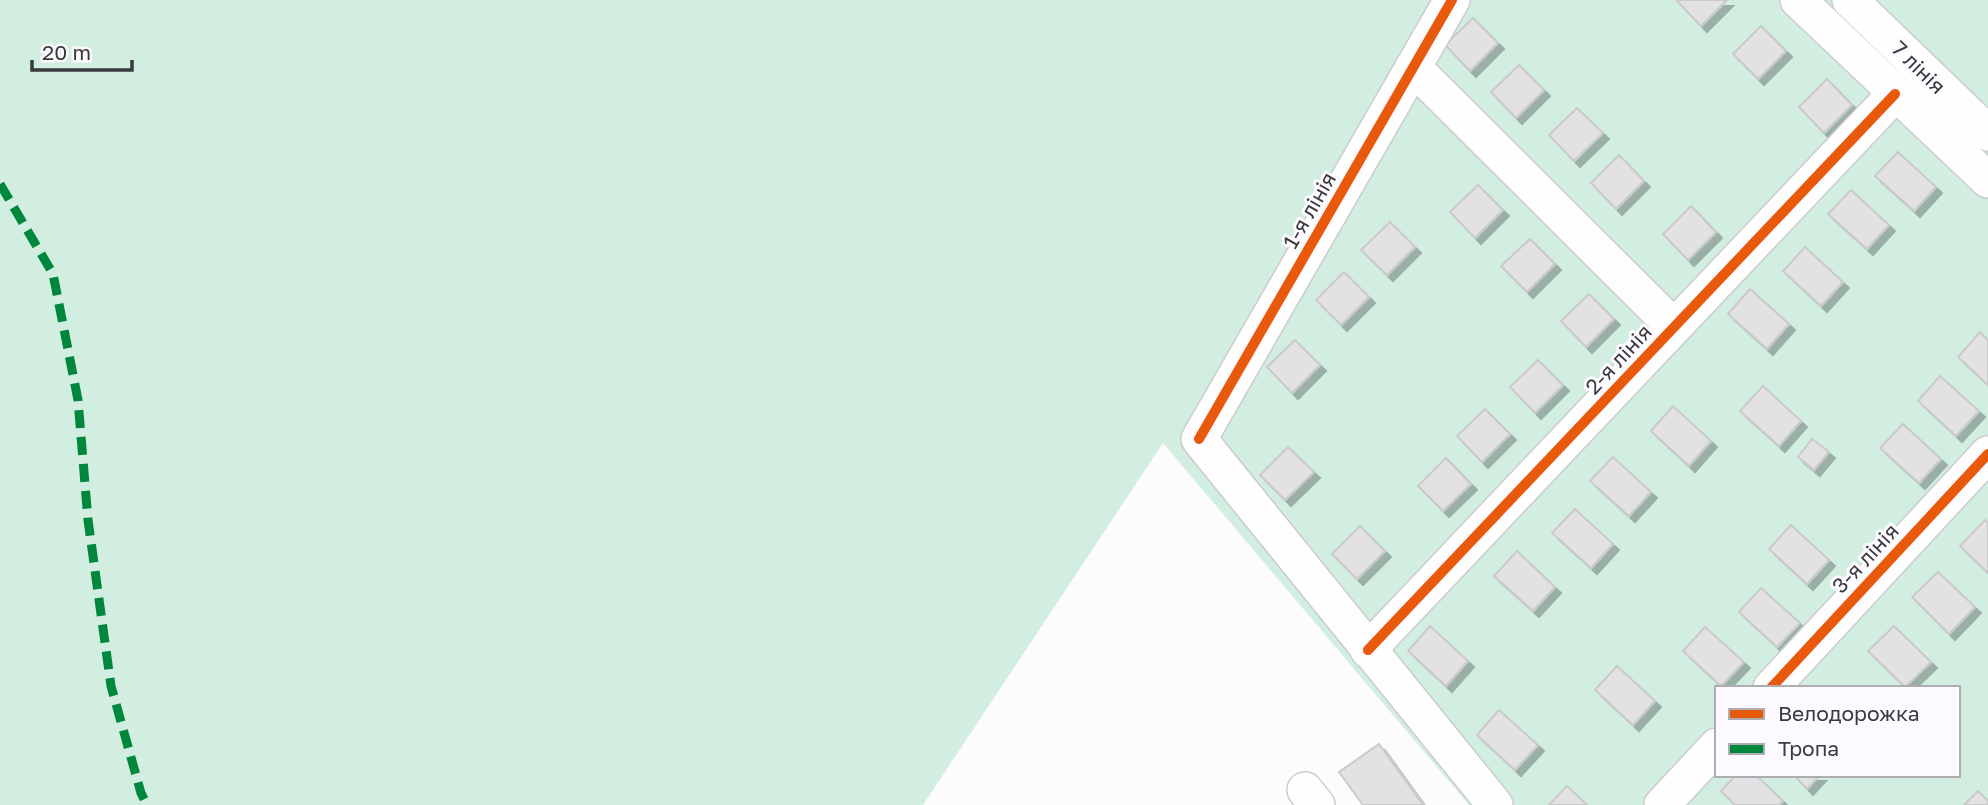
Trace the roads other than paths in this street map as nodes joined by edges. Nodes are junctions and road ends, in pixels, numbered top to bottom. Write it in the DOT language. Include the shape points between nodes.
graph roads {
  1 [pos="1452,0"];
  2 [pos="1798,0"];
  3 [pos="1850,0"];
  4 [pos="1413,67"];
  5 [pos="1895,94"];
  6 [pos="1988,133"];
  7 [pos="1988,180"];
  8 [pos="1674,327"];
  9 [pos="1988,454"];
  10 [pos="1368,650"];
  11 [pos="1773,686"];
  12 [pos="1715,748"];
  13 [pos="1495,805"];
  14 [pos="1662,805"];
  1 -- 4 [label="street, 1-я лінія"];
  2 -- 5 [label="street"];
  3 -- 6 [label="street, 7 лінія"];
  4 -- 8 [label="street"];
  4 -- 10 [label="street, 1-я лінія" via="1199,439"];
  5 -- 7 [label="street"];
  5 -- 8 [label="street, 2-я лінія"];
  8 -- 10 [label="street, 2-я лінія"];
  9 -- 11 [label="street, 3-я лінія"];
  10 -- 13 [label="street"];
  12 -- 14 [label="street"];
}
